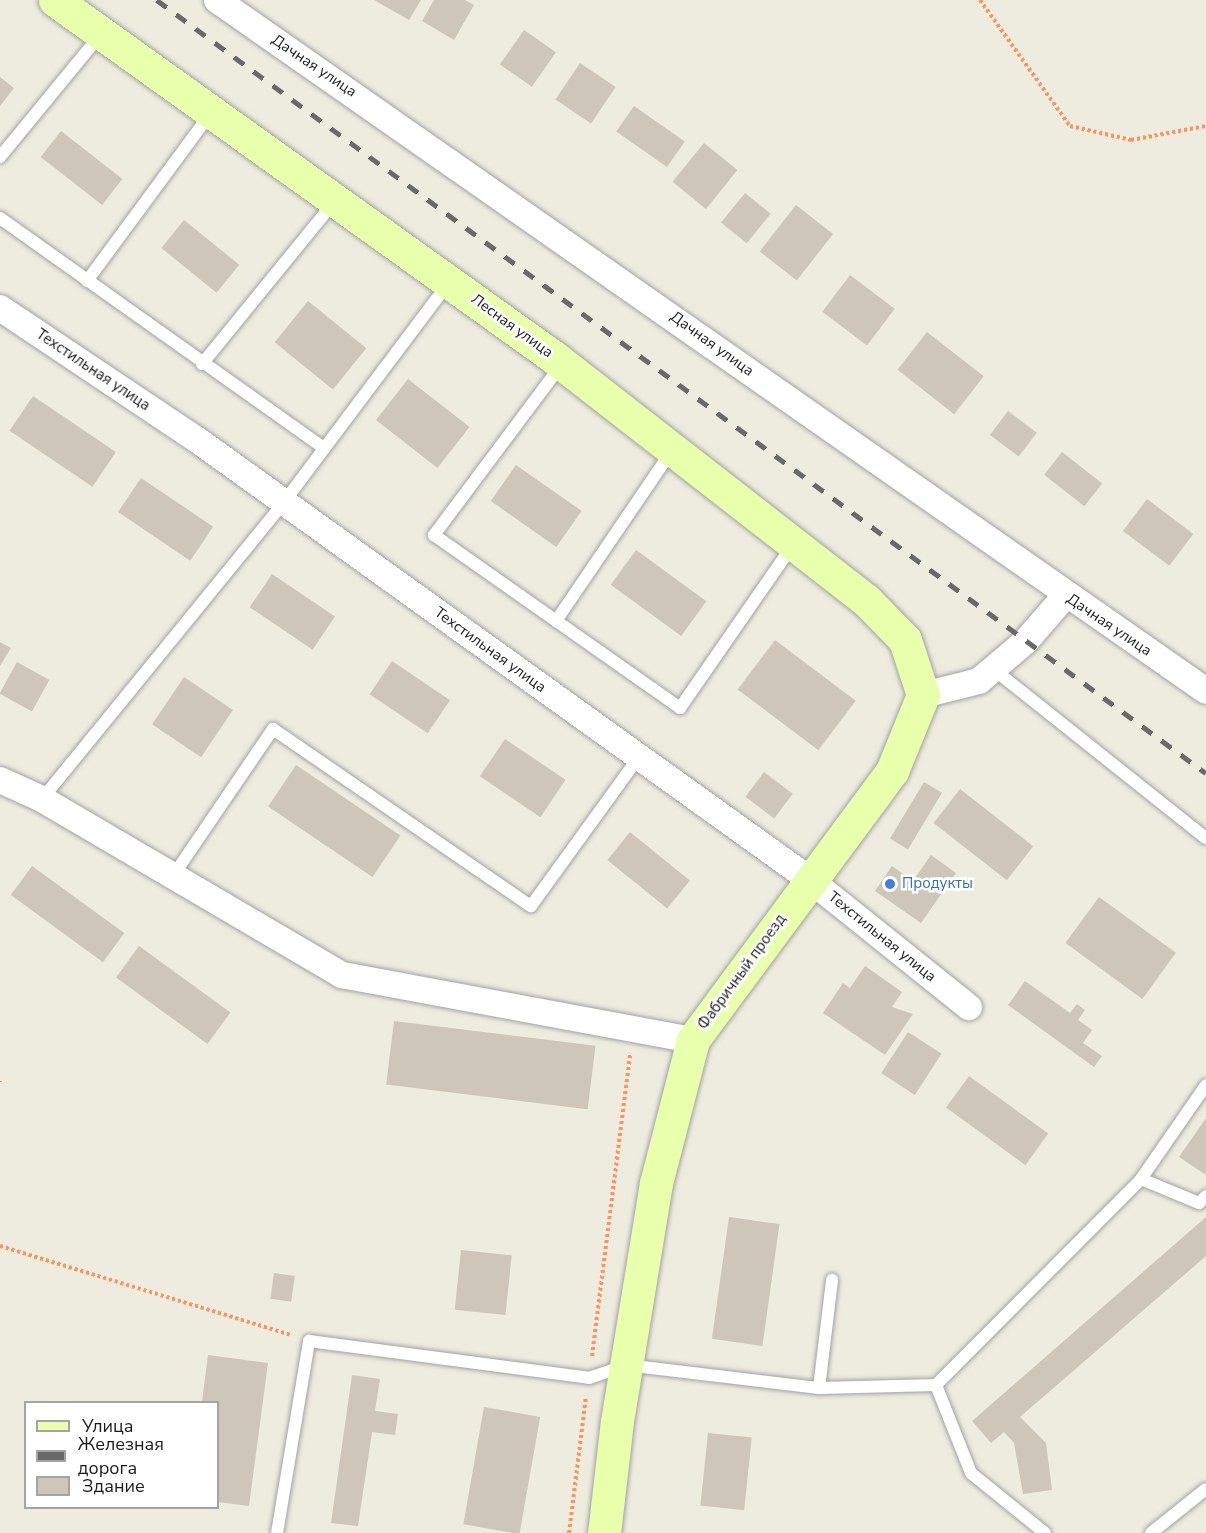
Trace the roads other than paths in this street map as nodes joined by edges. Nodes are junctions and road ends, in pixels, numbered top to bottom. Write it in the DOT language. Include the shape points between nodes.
graph roads {
  1 [pos="55,0"];
  2 [pos="217,0"];
  3 [pos="102,33"];
  4 [pos="213,110"];
  5 [pos="0,157"];
  6 [pos="337,199"];
  7 [pos="0,218"];
  8 [pos="87,281"];
  9 [pos="449,281"];
  10 [pos="0,308"];
  11 [pos="562,363"];
  12 [pos="202,364"];
  13 [pos="324,448"];
  14 [pos="672,449"];
  15 [pos="284,502"];
  16 [pos="794,544"];
  17 [pos="1065,596"];
  18 [pos="556,621"];
  19 [pos="992,668"];
  20 [pos="1206,691"];
  21 [pos="923,695"];
  22 [pos="639,757"];
  23 [pos="0,780"];
  24 [pos="42,798"];
  25 [pos="1206,838"];
  26 [pos="173,876"];
  27 [pos="808,879"];
  28 [pos="969,1007"];
  29 [pos="693,1040"];
  30 [pos="1206,1085"];
  31 [pos="1141,1179"];
  32 [pos="1206,1196"];
  33 [pos="832,1280"];
  34 [pos="626,1365"];
  35 [pos="936,1385"];
  36 [pos="819,1388"];
  37 [pos="1206,1489"];
  38 [pos="277,1533"];
  39 [pos="604,1533"];
  40 [pos="1045,1533"];
  41 [pos="1151,1533"];
  1 -- 3 [label="street, Лесная улица"];
  2 -- 17 [label="street, Дачная улица" via="563,237"];
  3 -- 4 [label="street, Лесная улица"];
  3 -- 5 [label="lane"];
  4 -- 6 [label="street, Лесная улица"];
  4 -- 8 [label="lane"];
  6 -- 9 [label="street, Лесная улица"];
  6 -- 12 [label="lane"];
  7 -- 8 [label="lane"];
  8 -- 12 [label="lane"];
  9 -- 11 [label="street, Лесная улица"];
  9 -- 13 [label="lane"];
  10 -- 15 [label="street, Техстильная улица"];
  11 -- 14 [label="street, Лесная улица"];
  11 -- 18 [label="lane" via="434,535"];
  12 -- 13 [label="lane"];
  13 -- 15 [label="lane"];
  14 -- 16 [label="street, Лесная улица"];
  14 -- 18 [label="lane"];
  15 -- 22 [label="street, Техстильная улица"];
  15 -- 24 [label="lane"];
  16 -- 18 [label="lane" via="680,708"];
  16 -- 21 [label="street, Лесная улица" via="866,600 905,640"];
  17 -- 19 [label="street" via="1026,641"];
  17 -- 20 [label="street, Дачная улица"];
  19 -- 21 [label="street" via="979,681"];
  19 -- 25 [label="lane"];
  21 -- 27 [label="street, Фабричный проезд" via="892,771"];
  22 -- 26 [label="lane" via="531,906 273,729"];
  22 -- 27 [label="street, Техстильная улица"];
  23 -- 24 [label="street"];
  24 -- 26 [label="street"];
  26 -- 29 [label="street" via="342,975"];
  27 -- 28 [label="street, Техстильная улица"];
  27 -- 29 [label="street, Фабричный проезд"];
  29 -- 34 [label="street, Фабричный проезд" via="656,1183"];
  30 -- 31 [label="lane"];
  31 -- 32 [label="lane" via="1199,1203"];
  31 -- 35 [label="lane"];
  33 -- 36 [label="lane"];
  34 -- 36 [label="lane"];
  34 -- 38 [label="lane" via="589,1378 309,1341"];
  34 -- 39 [label="street, Фабричный проезд"];
  35 -- 36 [label="lane"];
  35 -- 40 [label="lane" via="971,1473"];
  37 -- 41 [label="lane"];
}
